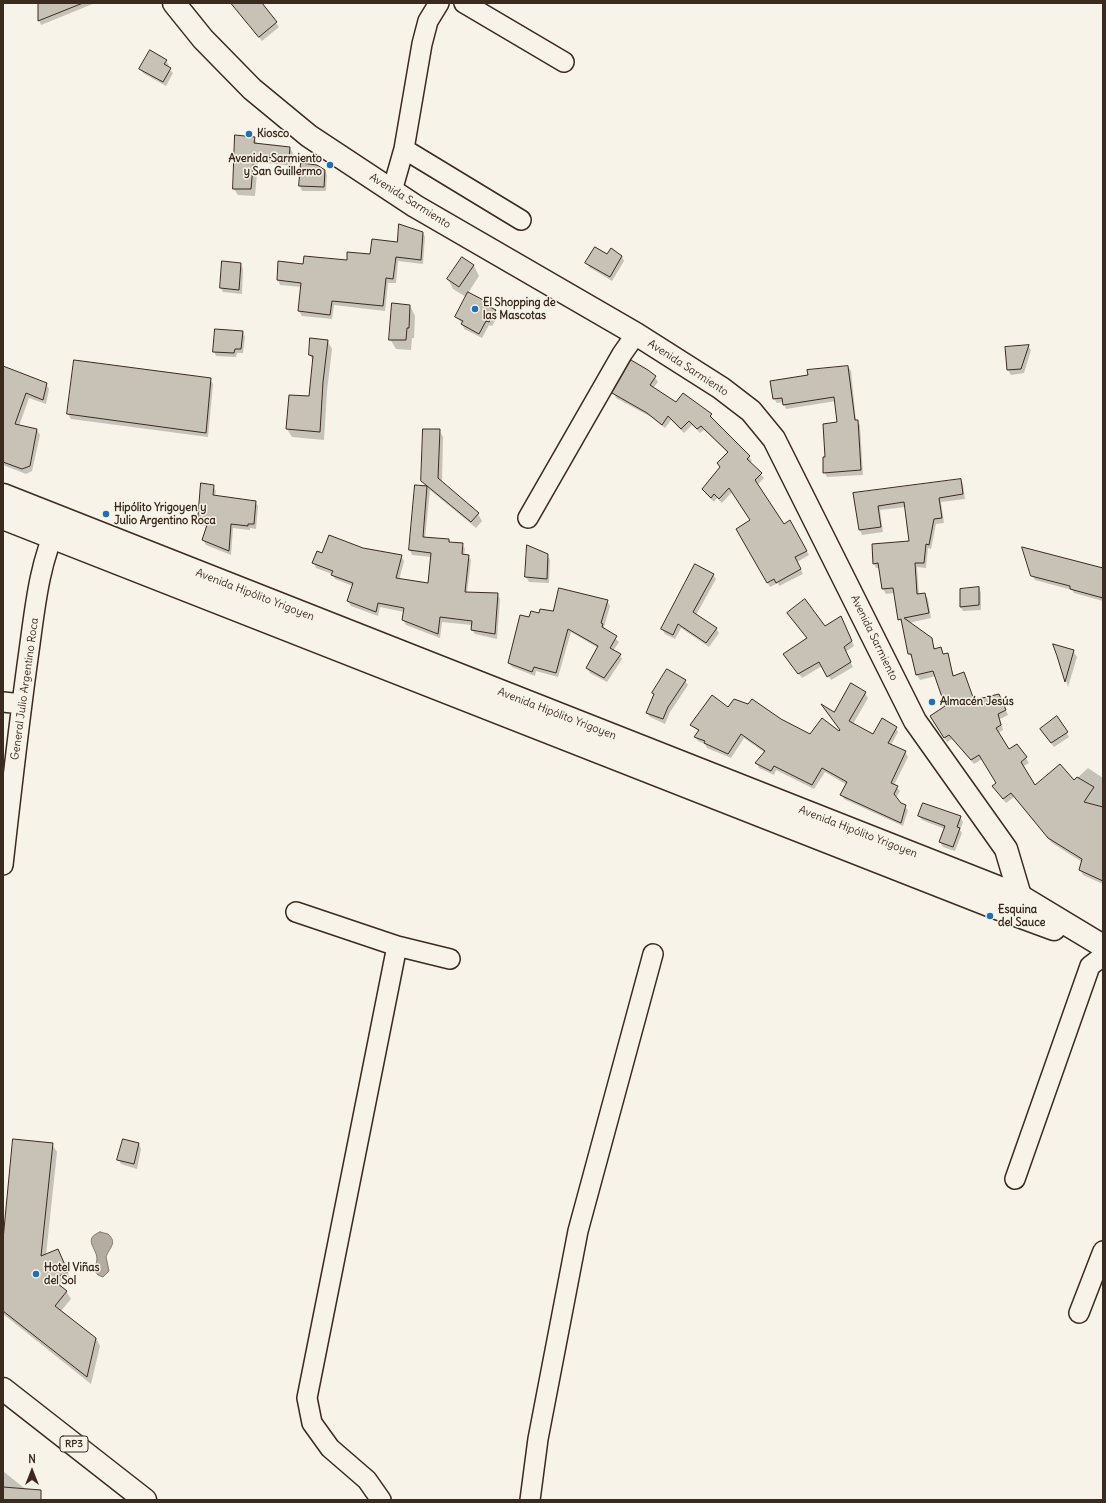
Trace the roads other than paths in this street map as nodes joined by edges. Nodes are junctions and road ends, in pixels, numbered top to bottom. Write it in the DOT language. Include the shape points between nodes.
graph roads {
  1 [pos="174,3"];
  2 [pos="439,3"];
  3 [pos="464,3"];
  4 [pos="564,62"];
  5 [pos="404,149"];
  6 [pos="392,191"];
  7 [pos="521,220"];
  8 [pos="636,334"];
  9 [pos="3,495"];
  10 [pos="61,517"];
  11 [pos="3,518"];
  12 [pos="528,518"];
  13 [pos="52,537"];
  14 [pos="438,678"];
  15 [pos="3,702"];
  16 [pos="22,704"];
  17 [pos="3,865"];
  18 [pos="1019,905"];
  19 [pos="296,912"];
  20 [pos="397,946"];
  21 [pos="1103,947"];
  22 [pos="653,954"];
  23 [pos="1103,956"];
  24 [pos="450,959"];
  25 [pos="1015,1179"];
  26 [pos="1103,1251"];
  27 [pos="1079,1313"];
  28 [pos="3,1389"];
  29 [pos="145,1500"];
  30 [pos="381,1500"];
  31 [pos="530,1500"];
  1 -- 6 [label="main road, Avenida Sarmiento" via="203,39 252,89 309,136"];
  2 -- 5 [label="street" via="428,21 422,44"];
  3 -- 4 [label="street"];
  5 -- 6 [label="street"];
  5 -- 7 [label="street"];
  6 -- 8 [label="main road, Avenida Sarmiento"];
  8 -- 12 [label="street"];
  8 -- 18 [label="main road, Avenida Sarmiento" via="721,388 751,411 766,427 850,588 915,721 1006,849"];
  9 -- 10 [label="main road, Avenida Hipólito Yrigoyen"];
  10 -- 13 [label="street, General Julio Argentino Roca"];
  10 -- 14 [label="main road, Avenida Hipólito Yrigoyen"];
  11 -- 13 [label="main road, Avenida Hipólito Yrigoyen"];
  13 -- 14 [label="main road, Avenida Hipólito Yrigoyen"];
  13 -- 16 [label="street, General Julio Argentino Roca" via="39,582"];
  14 -- 18 [label="main road, Avenida Hipólito Yrigoyen"];
  15 -- 16 [label="street"];
  16 -- 17 [label="street, General Julio Argentino Roca"];
  18 -- 21 [label="main road, Avenida Hipólito Yrigoyen"];
  19 -- 20 [label="street"];
  20 -- 24 [label="street"];
  20 -- 30 [label="street" via="307,1398 312,1423 330,1448 366,1480"];
  22 -- 31 [label="street" via="578,1231 538,1439"];
  23 -- 25 [label="street" via="1090,966"];
  26 -- 27 [label="street"];
  28 -- 29 [label="main road, RP3"];
}
